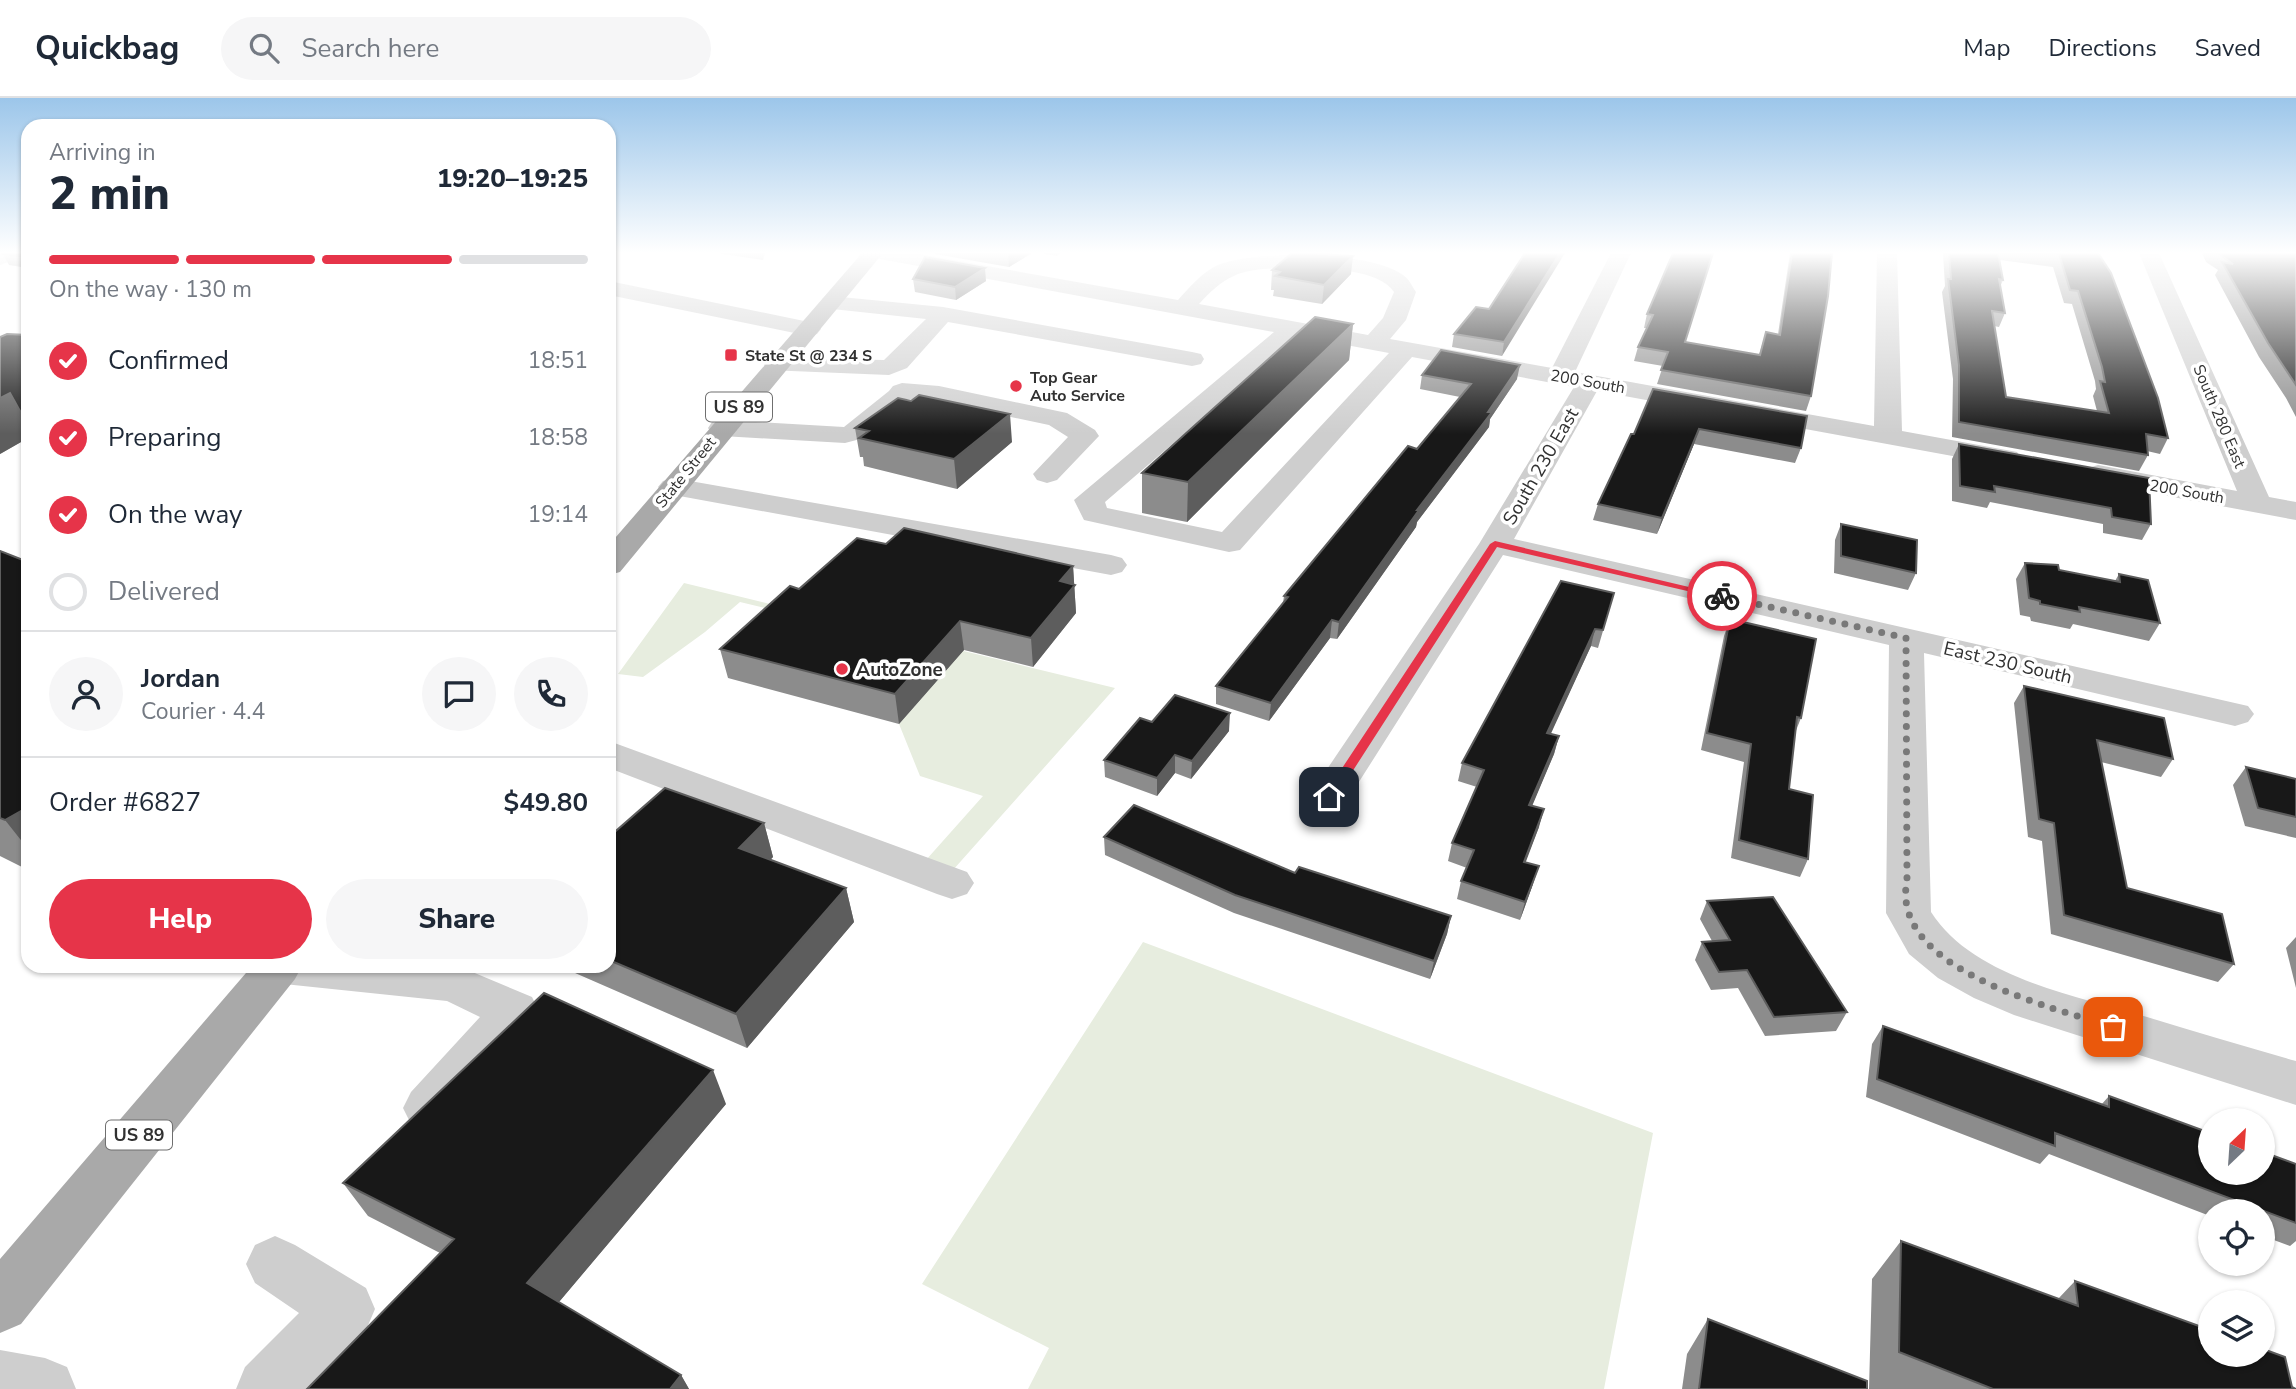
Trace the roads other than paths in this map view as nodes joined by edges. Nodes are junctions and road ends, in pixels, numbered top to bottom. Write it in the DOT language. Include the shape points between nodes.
graph roads {
  1 [pos="732,313"];
  2 [pos="822,313"];
  3 [pos="935,313"];
  4 [pos="1035,313"];
  5 [pos="1216,313"];
  6 [pos="1397,313"];
  7 [pos="1599,313"];
  8 [pos="1887,313"];
  9 [pos="2175,313"];
  10 [pos="943,314"];
  11 [pos="1015,327"];
  12 [pos="1293,328"];
  13 [pos="809,329"];
  14 [pos="1374,342"];
  15 [pos="1407,348"];
  16 [pos="1192,359"];
  17 [pos="776,365"];
  18 [pos="1575,378"];
  19 [pos="895,379"];
  20 [pos="722,428"];
  21 [pos="1888,436"];
  22 [pos="2032,462"];
  23 [pos="2071,469"];
  24 [pos="1047,474"];
  25 [pos="673,487"];
  26 [pos="2257,503"];
  27 [pos="2296,510"];
  28 [pos="1495,544"];
  29 [pos="616,556"];
  30 [pos="1111,565"];
  31 [pos="1906,638"];
  32 [pos="2235,714"];
  33 [pos="616,757"];
  34 [pos="1329,797"];
  35 [pos="952,883"];
  36 [pos="275,973"];
  37 [pos="352,973"];
  38 [pos="2296,1083"];
  39 [pos="398,1142"];
  40 [pos="275,1264"];
  41 [pos="0,1304"];
  42 [pos="0,1381"];
  43 [pos="45,1389"];
  44 [pos="267,1389"];
  1 -- 13 [label="street"];
  2 -- 13 [label="main road, State Street / US 89"];
  3 -- 10 [label="street"];
  4 -- 11 [label="street"];
  5 -- 12 [label="street, 200 South"];
  6 -- 14 [label="street"];
  7 -- 18 [label="street, South 230 East"];
  8 -- 21 [label="street"];
  9 -- 26 [label="street, South 280 East"];
  10 -- 11 [label="street"];
  10 -- 19 [label="street" via="898,363"];
  11 -- 16 [label="street"];
  12 -- 14 [label="street, 200 South"];
  12 -- 15 [label="street" via="1089,500 1096,514 1229,543"];
  13 -- 17 [label="main road, State Street / US 89"];
  14 -- 15 [label="street, 200 South"];
  15 -- 18 [label="street, 200 South"];
  17 -- 19 [label="street"];
  17 -- 20 [label="main road, State Street / US 89"];
  18 -- 21 [label="street, 200 South"];
  18 -- 28 [label="street, South 230 East"];
  19 -- 20 [label="street" via="858,431 845,435"];
  19 -- 24 [label="street" via="939,394 1058,419 1084,436"];
  20 -- 25 [label="main road, State Street / US 89"];
  21 -- 22 [label="street, 200 South"];
  23 -- 26 [label="street, 200 South"];
  25 -- 29 [label="main road, State Street / US 89"];
  25 -- 30 [label="street"];
  26 -- 27 [label="street, 200 South"];
  28 -- 31 [label="street, East 230 South"];
  28 -- 34 [label="street, South 230 East"];
  31 -- 32 [label="street, East 230 South"];
  31 -- 38 [label="street" via="1904,893 1913,923 1925,940 1961,970 2009,994"];
  33 -- 35 [label="street"];
  36 -- 41 [label="main road, US 89"];
  37 -- 39 [label="street" via="453,983 515,1011"];
  40 -- 44 [label="street" via="345,1309"];
  42 -- 43 [label="street"];
}
